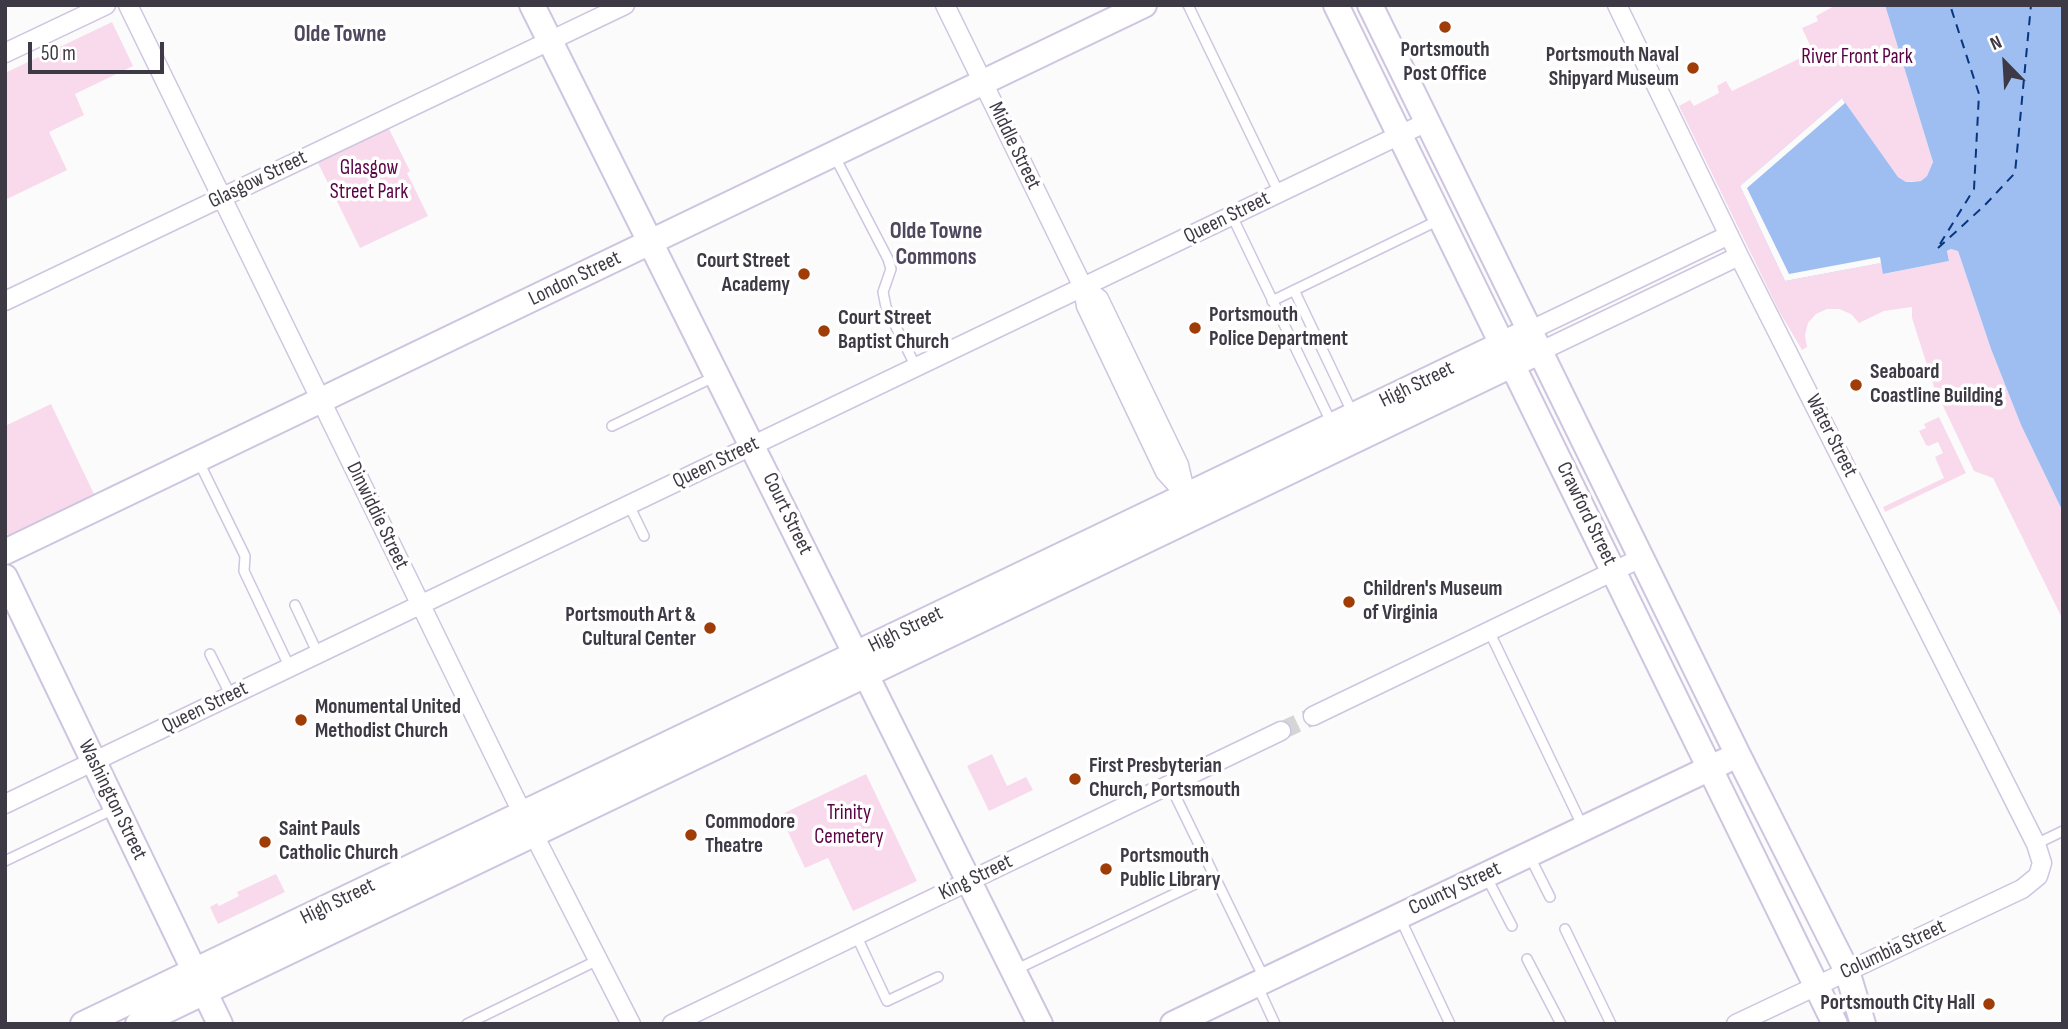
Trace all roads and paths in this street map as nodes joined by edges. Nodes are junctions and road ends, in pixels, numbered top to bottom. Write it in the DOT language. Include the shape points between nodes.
graph roads {
  1 [pos="106,5"];
  2 [pos="128,5"];
  3 [pos="532,5"];
  4 [pos="625,5"];
  5 [pos="945,5"];
  6 [pos="1144,5"];
  7 [pos="1188,5"];
  8 [pos="1336,5"];
  9 [pos="1370,5"];
  10 [pos="1618,5"];
  11 [pos="550,41"];
  12 [pos="5,53"];
  13 [pos="983,83"];
  14 [pos="1427,122"];
  15 [pos="1399,135"];
  16 [pos="834,154"];
  17 [pos="1279,193"];
  18 [pos="222,198"];
  19 [pos="1232,216"];
  20 [pos="1441,220"];
  21 [pos="1729,235"];
  22 [pos="651,242"];
  23 [pos="1739,256"];
  24 [pos="1083,287"];
  25 [pos="1294,290"];
  26 [pos="1272,300"];
  27 [pos="5,301"];
  28 [pos="1534,341"];
  29 [pos="1507,354"];
  30 [pos="916,367"];
  31 [pos="717,375"];
  32 [pos="321,400"];
  33 [pos="1343,420"];
  34 [pos="612,426"];
  35 [pos="752,446"];
  36 [pos="198,459"];
  37 [pos="629,505"];
  38 [pos="1191,506"];
  39 [pos="644,536"];
  40 [pos="5,552"];
  41 [pos="1642,558"];
  42 [pos="1614,571"];
  43 [pos="5,577"];
  44 [pos="295,605"];
  45 [pos="421,605"];
  46 [pos="1489,631"];
  47 [pos="210,654"];
  48 [pos="318,654"];
  49 [pos="861,664"];
  50 [pos="290,668"];
  51 [pos="231,696"];
  52 [pos="1313,716"];
  53 [pos="1281,731"];
  54 [pos="1738,755"];
  55 [pos="94,762"];
  56 [pos="1711,768"];
  57 [pos="1170,785"];
  58 [pos="5,804"];
  59 [pos="116,808"];
  60 [pos="528,824"];
  61 [pos="1584,828"];
  62 [pos="2063,831"];
  63 [pos="2036,844"];
  64 [pos="1529,854"];
  65 [pos="5,861"];
  66 [pos="2042,867"];
  67 [pos="1214,875"];
  68 [pos="1486,875"];
  69 [pos="969,881"];
  70 [pos="1550,897"];
  71 [pos="1399,916"];
  72 [pos="1512,926"];
  73 [pos="1566,929"];
  74 [pos="856,935"];
  75 [pos="1527,959"];
  76 [pos="598,960"];
  77 [pos="1014,971"];
  78 [pos="1847,971"];
  79 [pos="938,977"];
  80 [pos="199,982"];
  81 [pos="1261,982"];
  82 [pos="1817,985"];
  83 [pos="83,1024"];
  84 [pos="138,1024"];
  85 [pos="220,1024"];
  86 [pos="467,1024"];
  87 [pos="631,1024"];
  88 [pos="672,1024"];
  89 [pos="1040,1024"];
  90 [pos="1173,1024"];
  91 [pos="1275,1024"];
  92 [pos="1450,1024"];
  93 [pos="1561,1024"];
  94 [pos="1611,1024"];
  95 [pos="1736,1024"];
  96 [pos="1835,1024"];
  97 [pos="1863,1024"];
  1 -- 12 [label="street"];
  2 -- 18 [label="street, Dinwiddie Street"];
  3 -- 11 [label="main road, Court Street"];
  4 -- 11 [label="street, Glasgow Street"];
  5 -- 13 [label="street, Middle Street"];
  6 -- 13 [label="main road, London Street"];
  7 -- 17 [label="lane"];
  8 -- 15 [label="main road, Crawford Street"];
  9 -- 14 [label="main road, Crawford Street"];
  10 -- 21 [label="street, Water Street"];
  11 -- 18 [label="street, Glasgow Street"];
  11 -- 22 [label="main road, Court Street"];
  13 -- 16 [label="main road, London Street"];
  13 -- 24 [label="street, Middle Street"];
  14 -- 15 [label="street, Queen Street"];
  14 -- 28 [label="main road, Crawford Street"];
  15 -- 17 [label="street, Queen Street"];
  15 -- 20 [label="main road, Crawford Street"];
  16 -- 22 [label="main road, London Street"];
  16 -- 30 [label="lane" via="888,259 891,269 883,292 886,307"];
  17 -- 19 [label="street, Queen Street"];
  18 -- 27 [label="street, Glasgow Street"];
  18 -- 32 [label="street, Dinwiddie Street"];
  19 -- 24 [label="street, Queen Street"];
  19 -- 26 [label="lane"];
  20 -- 25 [label="lane"];
  20 -- 29 [label="main road, Crawford Street"];
  21 -- 23 [label="street, Water Street"];
  21 -- 28 [label="street, High Street"];
  22 -- 31 [label="main road, Court Street"];
  22 -- 32 [label="main road, London Street"];
  23 -- 28 [label="street, High Street"];
  23 -- 63 [label="street, Water Street"];
  24 -- 30 [label="street, Queen Street"];
  24 -- 38 [label="street, Middle Street" via="1086,306 1165,472"];
  25 -- 26 [label="lane"];
  25 -- 33 [label="lane"];
  26 -- 33 [label="lane"];
  28 -- 29 [label="main road, High Street"];
  28 -- 41 [label="main road, Crawford Street"];
  29 -- 33 [label="main road, High Street"];
  29 -- 38 [label="main road, High Street"];
  29 -- 42 [label="main road, Crawford Street"];
  30 -- 35 [label="street, Queen Street"];
  31 -- 34 [label="lane"];
  31 -- 35 [label="main road, Court Street"];
  32 -- 36 [label="main road, London Street"];
  32 -- 45 [label="street, Dinwiddie Street"];
  33 -- 38 [label="main road, High Street"];
  35 -- 37 [label="street, Queen Street"];
  35 -- 49 [label="main road, Court Street"];
  36 -- 40 [label="main road, London Street"];
  36 -- 50 [label="lane" via="245,556 244,571"];
  37 -- 39 [label="lane"];
  37 -- 45 [label="street, Queen Street"];
  38 -- 49 [label="main road, High Street"];
  41 -- 42 [label="street"];
  41 -- 54 [label="main road, Crawford Street"];
  42 -- 46 [label="street"];
  42 -- 56 [label="main road, Crawford Street"];
  43 -- 55 [label="main road, Washington Street"];
  44 -- 48 [label="lane"];
  45 -- 48 [label="street, Queen Street"];
  45 -- 60 [label="street, Dinwiddie Street"];
  46 -- 52 [label="street"];
  46 -- 61 [label="lane"];
  47 -- 51 [label="lane"];
  48 -- 50 [label="street, Queen Street"];
  49 -- 60 [label="main road, High Street"];
  49 -- 69 [label="main road, Court Street"];
  50 -- 51 [label="street, Queen Street"];
  51 -- 55 [label="street, Queen Street"];
  53 -- 57 [label="street, King Street"];
  54 -- 56 [label="main road, County Street"];
  54 -- 78 [label="main road, Crawford Street"];
  55 -- 58 [label="street, Queen Street"];
  55 -- 59 [label="main road, Washington Street"];
  56 -- 61 [label="main road, County Street"];
  56 -- 82 [label="main road, Crawford Street"];
  57 -- 67 [label="lane"];
  57 -- 69 [label="street, King Street"];
  59 -- 65 [label="lane"];
  59 -- 80 [label="main road, Washington Street"];
  60 -- 76 [label="street, Dinwiddie Street"];
  60 -- 80 [label="main road, High Street"];
  61 -- 64 [label="main road, County Street"];
  62 -- 63 [label="lane"];
  63 -- 66 [label="street, Water Street"];
  64 -- 68 [label="main road, County Street"];
  64 -- 70 [label="lane"];
  66 -- 78 [label="street, Columbia Street" via="2022,889"];
  67 -- 77 [label="lane"];
  67 -- 81 [label="lane"];
  68 -- 71 [label="main road, County Street"];
  68 -- 72 [label="lane"];
  69 -- 74 [label="street, King Street"];
  69 -- 77 [label="main road, Court Street"];
  71 -- 81 [label="main road, County Street"];
  71 -- 92 [label="lane"];
  73 -- 94 [label="lane"];
  74 -- 79 [label="lane" via="887,1001"];
  74 -- 88 [label="street, King Street"];
  75 -- 93 [label="lane"];
  76 -- 86 [label="lane"];
  76 -- 87 [label="street, Dinwiddie Street"];
  77 -- 89 [label="main road, Court Street"];
  78 -- 82 [label="street, Columbia Street"];
  78 -- 97 [label="main road, Crawford Street"];
  80 -- 83 [label="main road, High Street"];
  80 -- 84 [label="main road, High Street"];
  80 -- 85 [label="main road, Washington Street"];
  81 -- 90 [label="main road, County Street"];
  81 -- 91 [label="lane"];
  82 -- 95 [label="street, Columbia Street"];
  82 -- 96 [label="main road, Crawford Street"];
}
